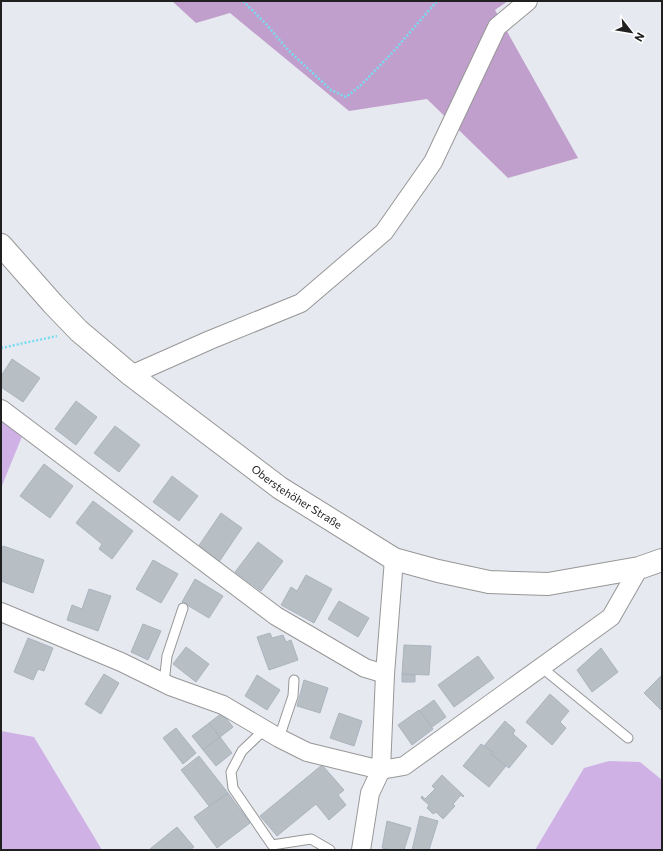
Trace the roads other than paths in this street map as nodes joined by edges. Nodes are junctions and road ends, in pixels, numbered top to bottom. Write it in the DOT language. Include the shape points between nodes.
graph roads {
  1 [pos="528,1"];
  2 [pos="1,245"];
  3 [pos="131,375"];
  4 [pos="1,409"];
  5 [pos="394,558"];
  6 [pos="662,560"];
  7 [pos="639,568"];
  8 [pos="183,608"];
  9 [pos="1,612"];
  10 [pos="541,667"];
  11 [pos="385,674"];
  12 [pos="294,680"];
  13 [pos="164,683"];
  14 [pos="272,734"];
  15 [pos="628,738"];
  16 [pos="381,770"];
  17 [pos="330,850"];
  18 [pos="361,850"];
  1 -- 3 [label="street" via="497,27 433,162 384,232 301,303"];
  2 -- 3 [label="street, Oberstehöher Straße" via="52,304 79,331"];
  3 -- 5 [label="street, Oberstehöher Straße" via="280,488"];
  4 -- 11 [label="street" via="276,616 365,668"];
  5 -- 7 [label="street, Oberstehöher Straße" via="488,582 548,584"];
  5 -- 11 [label="street"];
  6 -- 7 [label="street, Oberstehöher Straße"];
  7 -- 10 [label="street" via="611,617"];
  8 -- 13 [label="lane" via="166,656"];
  9 -- 13 [label="street" via="121,662"];
  10 -- 15 [label="lane"];
  10 -- 16 [label="street" via="404,766"];
  11 -- 16 [label="street"];
  12 -- 14 [label="lane" via="293,696"];
  13 -- 14 [label="street" via="223,705"];
  14 -- 16 [label="street" via="307,752"];
  14 -- 17 [label="lane" via="242,751 231,772 233,788 272,845 311,839"];
  16 -- 18 [label="street" via="370,794"];
}
